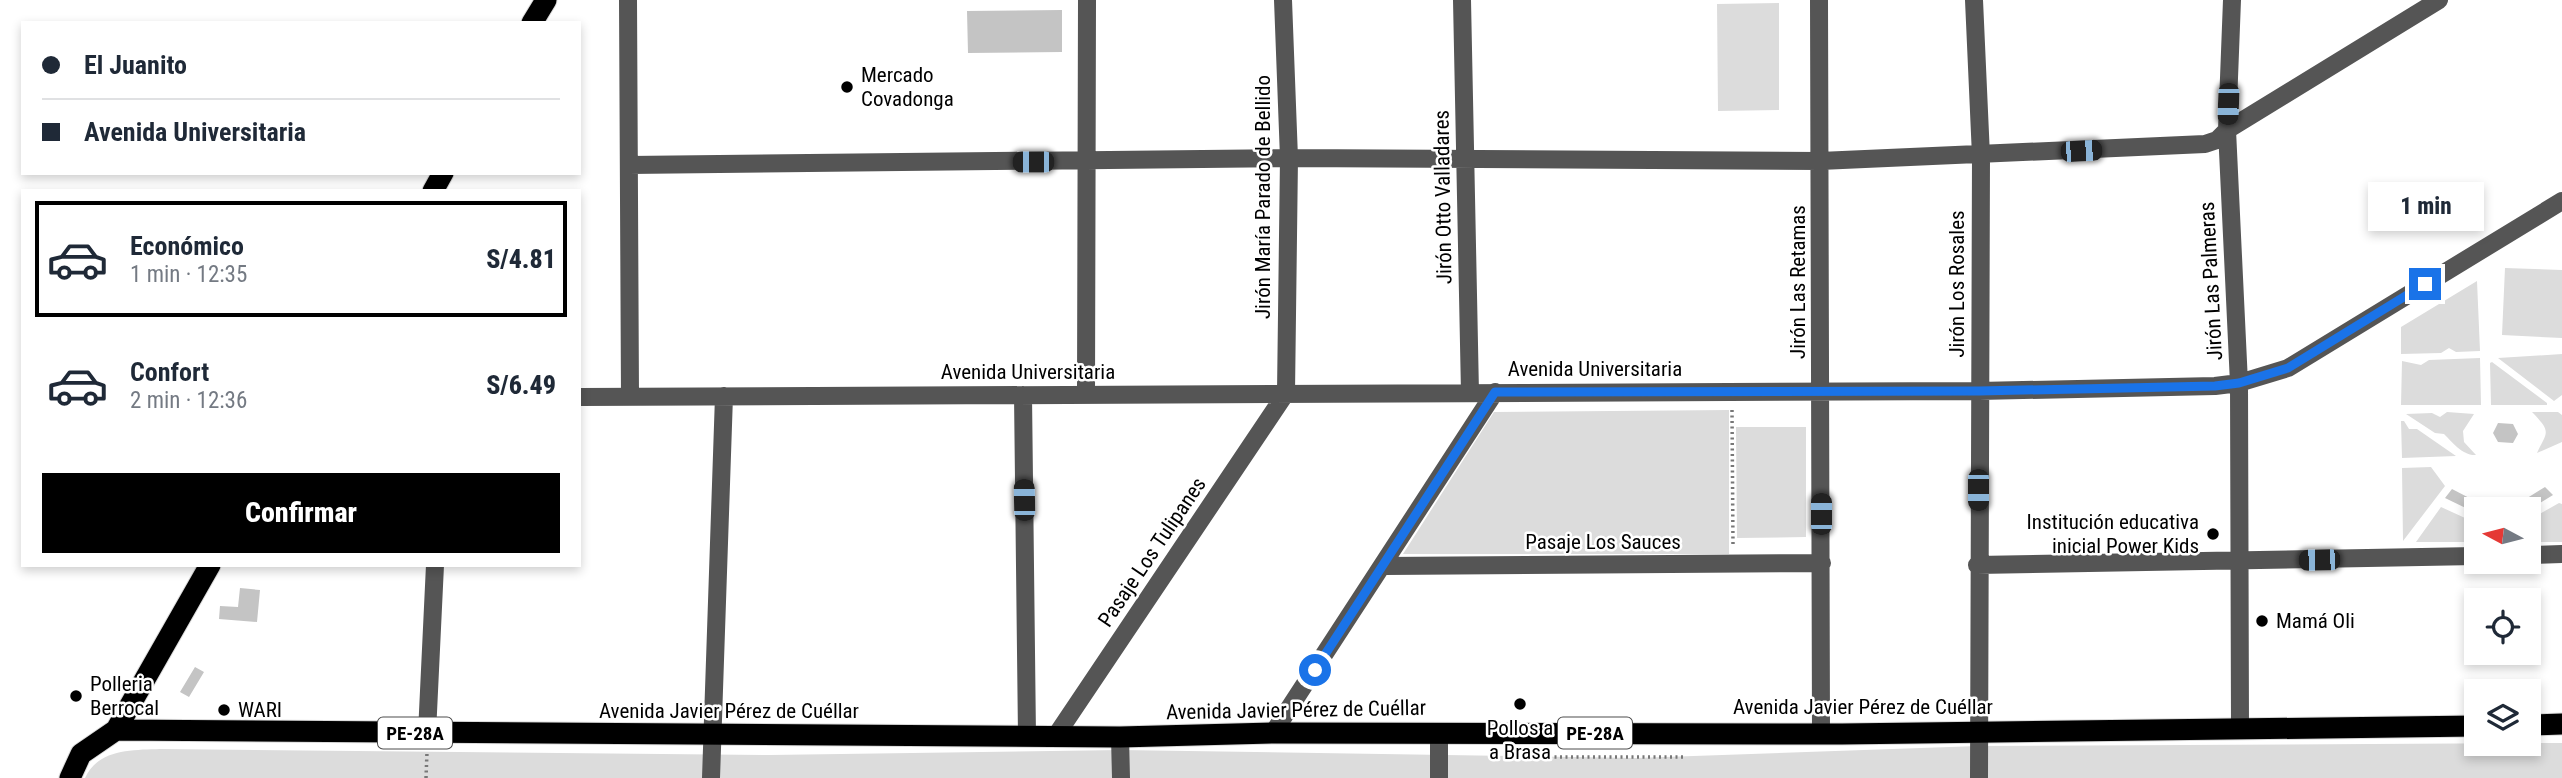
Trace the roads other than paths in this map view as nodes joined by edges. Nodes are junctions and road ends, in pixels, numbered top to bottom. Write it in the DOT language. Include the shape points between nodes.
graph roads {
  1 [pos="546,0"];
  2 [pos="628,0"];
  3 [pos="1087,0"];
  4 [pos="1283,0"];
  5 [pos="1462,0"];
  6 [pos="1819,0"];
  7 [pos="1974,0"];
  8 [pos="2232,0"];
  9 [pos="2439,0"];
  10 [pos="533,21"];
  11 [pos="2227,130"];
  12 [pos="1981,156"];
  13 [pos="1289,158"];
  14 [pos="1464,161"];
  15 [pos="1820,161"];
  16 [pos="1087,162"];
  17 [pos="629,164"];
  18 [pos="2562,201"];
  19 [pos="2239,383"];
  20 [pos="1821,391"];
  21 [pos="1979,391"];
  22 [pos="1495,392"];
  23 [pos="1286,393"];
  24 [pos="1470,393"];
  25 [pos="1086,394"];
  26 [pos="1023,395"];
  27 [pos="581,397"];
  28 [pos="630,397"];
  29 [pos="724,397"];
  30 [pos="2562,554"];
  31 [pos="2541,555"];
  32 [pos="2464,556"];
  33 [pos="2241,562"];
  34 [pos="1822,563"];
  35 [pos="1977,565"];
  36 [pos="1384,566"];
  37 [pos="209,567"];
  38 [pos="435,567"];
  39 [pos="2562,724"];
  40 [pos="2541,725"];
  41 [pos="2464,726"];
  42 [pos="2240,729"];
  43 [pos="116,730"];
  44 [pos="1978,730"];
  45 [pos="1821,732"];
  46 [pos="427,733"];
  47 [pos="1273,733"];
  48 [pos="1438,733"];
  49 [pos="713,736"];
  50 [pos="1027,737"];
  51 [pos="1055,737"];
  52 [pos="1120,737"];
  53 [pos="70,778"];
  54 [pos="711,778"];
  55 [pos="1121,778"];
  56 [pos="1439,778"];
  57 [pos="1979,778"];
  1 -- 10 [label="highway"];
  2 -- 17 [label="street"];
  3 -- 16 [label="street"];
  4 -- 13 [label="street, Jirón María Parado de Bellido"];
  5 -- 14 [label="street, Jirón Otto Valladares"];
  6 -- 15 [label="street, Jirón Las Retamas"];
  7 -- 12 [label="street, Jirón Los Rosales"];
  8 -- 11 [label="street, Jirón Las Palmeras"];
  9 -- 11 [label="street"];
  11 -- 12 [label="street" via="2206,145"];
  11 -- 19 [label="street, Jirón Las Palmeras"];
  12 -- 15 [label="street"];
  12 -- 21 [label="street, Jirón Los Rosales"];
  13 -- 14 [label="street"];
  13 -- 16 [label="street"];
  13 -- 23 [label="street, Jirón María Parado de Bellido"];
  14 -- 15 [label="street"];
  14 -- 24 [label="street, Jirón Otto Valladares"];
  15 -- 20 [label="street, Jirón Las Retamas"];
  16 -- 17 [label="street"];
  16 -- 25 [label="street"];
  17 -- 28 [label="street"];
  18 -- 19 [label="street, Avenida Universitaria" via="2288,368"];
  19 -- 21 [label="street, Avenida Universitaria"];
  19 -- 33 [label="street, Jirón Las Palmeras"];
  20 -- 21 [label="street, Avenida Universitaria"];
  20 -- 22 [label="street, Avenida Universitaria"];
  20 -- 34 [label="street, Jirón Las Retamas"];
  21 -- 35 [label="street, Jirón Los Rosales"];
  22 -- 24 [label="street, Avenida Universitaria"];
  22 -- 36 [label="street"];
  23 -- 24 [label="street, Avenida Universitaria"];
  23 -- 25 [label="street, Avenida Universitaria"];
  23 -- 51 [label="street, Pasaje Los Tulipanes"];
  25 -- 26 [label="street, Avenida Universitaria"];
  26 -- 29 [label="street, Avenida Universitaria"];
  26 -- 50 [label="street"];
  27 -- 28 [label="street, Avenida Universitaria"];
  28 -- 29 [label="street, Avenida Universitaria"];
  29 -- 49 [label="street"];
  30 -- 31 [label="street"];
  32 -- 33 [label="street"];
  33 -- 35 [label="street"];
  33 -- 42 [label="street, Jirón Las Palmeras"];
  34 -- 36 [label="street, Pasaje Los Sauces"];
  34 -- 45 [label="street, Jirón Las Retamas"];
  35 -- 44 [label="street, Jirón Los Rosales"];
  36 -- 47 [label="street"];
  37 -- 43 [label="highway"];
  38 -- 46 [label="street"];
  39 -- 40 [label="highway"];
  41 -- 42 [label="highway, Avenida Javier Pérez de Cuéllar / PE-28A"];
  42 -- 44 [label="highway, Avenida Javier Pérez de Cuéllar / PE-28A"];
  43 -- 46 [label="highway, Avenida Javier Pérez de Cuéllar / PE-28A"];
  43 -- 53 [label="highway" via="81,754"];
  44 -- 45 [label="highway, Avenida Javier Pérez de Cuéllar / PE-28A"];
  44 -- 57 [label="street, Jirón Los Rosales"];
  45 -- 48 [label="highway, Avenida Javier Pérez de Cuéllar / PE-28A"];
  46 -- 49 [label="highway, Avenida Javier Pérez de Cuéllar / PE-28A"];
  47 -- 48 [label="highway, Avenida Javier Pérez de Cuéllar / PE-28A"];
  47 -- 52 [label="highway, Avenida Javier Pérez de Cuéllar / PE-28A"];
  48 -- 56 [label="street"];
  49 -- 50 [label="highway, Avenida Javier Pérez de Cuéllar / PE-28A"];
  49 -- 54 [label="street"];
  50 -- 51 [label="highway, Avenida Javier Pérez de Cuéllar / PE-28A"];
  51 -- 52 [label="highway, Avenida Javier Pérez de Cuéllar / PE-28A"];
  52 -- 55 [label="street"];
}
